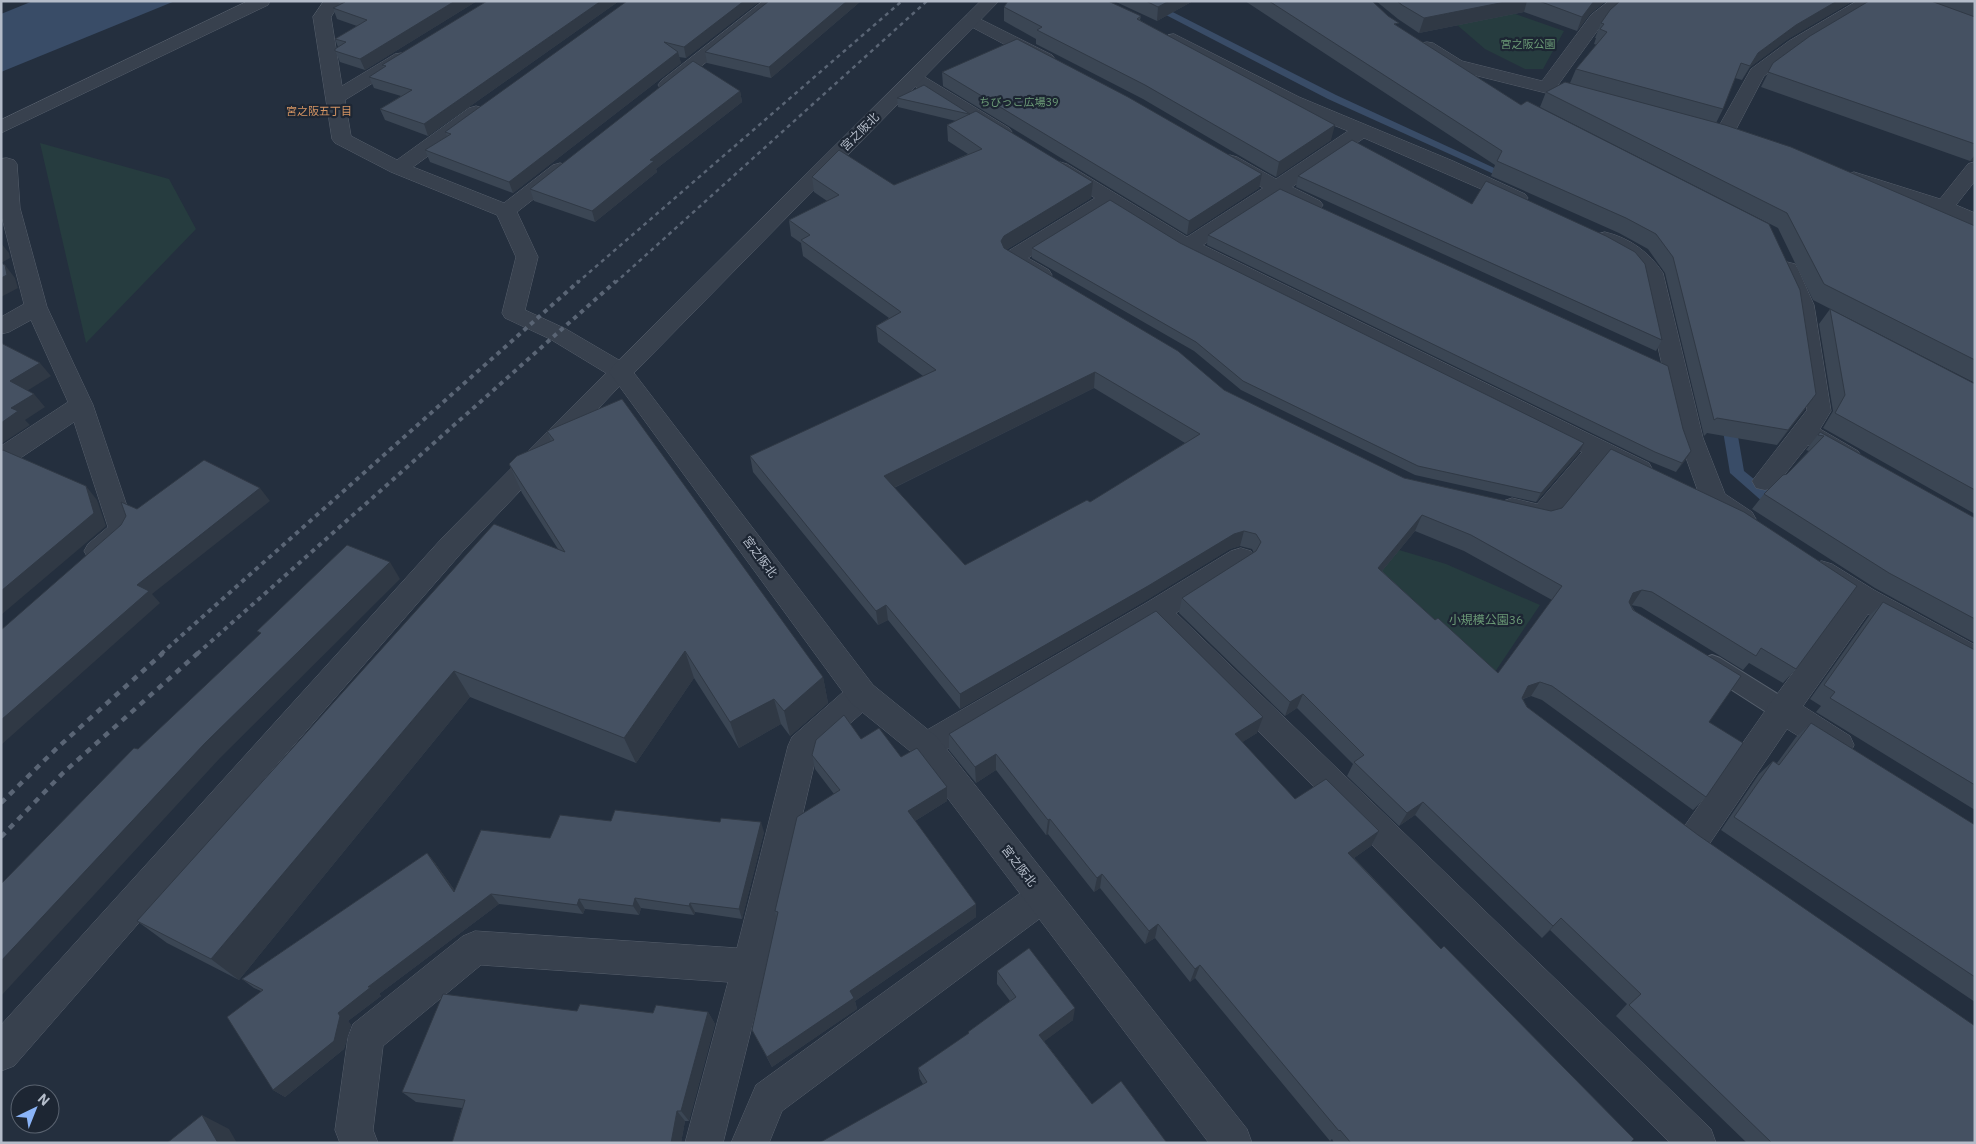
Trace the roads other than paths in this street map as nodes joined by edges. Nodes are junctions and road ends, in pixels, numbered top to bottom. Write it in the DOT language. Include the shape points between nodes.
graph roads {
  1 [pos="262,1"];
  2 [pos="333,1"];
  3 [pos="774,1"];
  4 [pos="991,1"];
  5 [pos="1620,1"];
  6 [pos="1869,1"];
  7 [pos="972,20"];
  8 [pos="1158,31"];
  9 [pos="1415,40"];
  10 [pos="418,47"];
  11 [pos="1456,65"];
  12 [pos="1066,70"];
  13 [pos="914,78"];
  14 [pos="1548,86"];
  15 [pos="1494,92"];
  16 [pos="652,97"];
  17 [pos="335,98"];
  18 [pos="1604,102"];
  19 [pos="487,105"];
  20 [pos="1,127"];
  21 [pos="1362,130"];
  22 [pos="1724,135"];
  23 [pos="1016,141"];
  24 [pos="1210,149"];
  25 [pos="1041,156"];
  26 [pos="575,157"];
  27 [pos="7,164"];
  28 [pos="398,168"];
  29 [pos="1975,168"];
  30 [pos="1834,171"];
  31 [pos="1277,188"];
  32 [pos="1109,198"];
  33 [pos="1537,207"];
  34 [pos="1944,207"];
  35 [pos="6,210"];
  36 [pos="506,211"];
  37 [pos="1331,213"];
  38 [pos="1975,221"];
  39 [pos="1583,228"];
  40 [pos="1187,246"];
  41 [pos="1778,252"];
  42 [pos="1056,284"];
  43 [pos="1803,305"];
  44 [pos="36,307"];
  45 [pos="1829,318"];
  46 [pos="1,327"];
  47 [pos="621,372"];
  48 [pos="81,405"];
  49 [pos="1805,432"];
  50 [pos="1598,450"];
  51 [pos="1,459"];
  52 [pos="1873,470"];
  53 [pos="1655,476"];
  54 [pos="1766,480"];
  55 [pos="1689,490"];
  56 [pos="1714,500"];
  57 [pos="1495,504"];
  58 [pos="1763,533"];
  59 [pos="1240,558"];
  60 [pos="1802,559"];
  61 [pos="77,570"];
  62 [pos="1864,598"];
  63 [pos="1156,611"];
  64 [pos="1691,652"];
  65 [pos="1975,660"];
  66 [pos="862,694"];
  67 [pos="1783,710"];
  68 [pos="926,746"];
  69 [pos="1866,762"];
  70 [pos="1697,835"];
  71 [pos="1042,897"];
  72 [pos="750,966"];
  73 [pos="1,1052"];
  74 [pos="359,1143"];
  75 [pos="704,1143"];
  76 [pos="750,1143"];
  77 [pos="1233,1143"];
  78 [pos="1697,1143"];
  1 -- 20 [label="street"];
  2 -- 17 [label="street" via="322,17"];
  3 -- 16 [label="street"];
  4 -- 7 [label="street, 宮之阪北"];
  5 -- 14 [label="street" via="1597,19"];
  6 -- 22 [label="street" via="1795,45 1757,74"];
  7 -- 12 [label="street"];
  7 -- 13 [label="street, 宮之阪北"];
  8 -- 21 [label="street" via="1292,101"];
  9 -- 11 [label="street"];
  10 -- 17 [label="street"];
  11 -- 14 [label="street"];
  11 -- 15 [label="street"];
  13 -- 23 [label="street"];
  13 -- 47 [label="street, 宮之阪北"];
  14 -- 18 [label="street"];
  17 -- 28 [label="street" via="342,139"];
  19 -- 28 [label="street"];
  21 -- 31 [label="street"];
  21 -- 33 [label="street"];
  24 -- 31 [label="street"];
  25 -- 32 [label="street"];
  26 -- 36 [label="street"];
  27 -- 35 [label="street"];
  28 -- 36 [label="street"];
  29 -- 34 [label="street"];
  30 -- 34 [label="street"];
  31 -- 37 [label="street"];
  31 -- 40 [label="street"];
  32 -- 40 [label="street"];
  32 -- 42 [label="street" via="1013,258"];
  34 -- 38 [label="street"];
  35 -- 44 [label="street"];
  36 -- 47 [label="street" via="527,257 512,312 558,334"];
  39 -- 56 [label="street" via="1639,256 1652,273 1666,366"];
  40 -- 50 [label="street"];
  41 -- 43 [label="street"];
  43 -- 45 [label="street"];
  43 -- 49 [label="street" via="1819,411"];
  44 -- 46 [label="street"];
  44 -- 48 [label="street"];
  47 -- 66 [label="street, 宮之阪北"];
  47 -- 73 [label="street" via="453,544"];
  48 -- 51 [label="street"];
  48 -- 61 [label="street" via="122,530"];
  49 -- 52 [label="street"];
  49 -- 54 [label="street"];
  50 -- 53 [label="street"];
  50 -- 57 [label="street" via="1543,515"];
  55 -- 56 [label="street"];
  56 -- 58 [label="street"];
  59 -- 63 [label="street"];
  60 -- 62 [label="street"];
  62 -- 65 [label="street"];
  62 -- 67 [label="street"];
  63 -- 68 [label="street"];
  63 -- 78 [label="street"];
  64 -- 67 [label="lane"];
  66 -- 68 [label="street, 宮之阪北"];
  66 -- 72 [label="street" via="803,746"];
  67 -- 69 [label="street"];
  67 -- 70 [label="street"];
  68 -- 71 [label="street, 宮之阪北"];
  71 -- 76 [label="street" via="769,1098"];
  71 -- 77 [label="street, 宮之阪北"];
  72 -- 74 [label="street" via="475,948 366,1037 354,1130"];
  72 -- 75 [label="street"];
}
